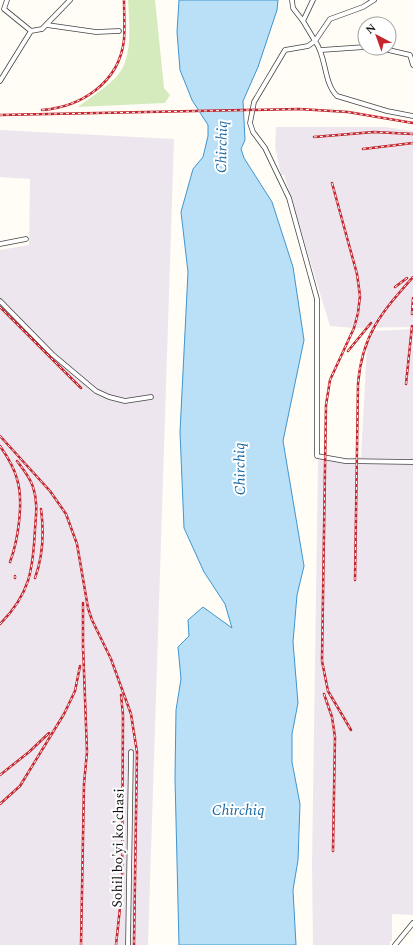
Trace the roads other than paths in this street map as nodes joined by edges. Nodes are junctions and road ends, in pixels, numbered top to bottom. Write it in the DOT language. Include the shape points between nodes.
graph roads {
  1 [pos="7,0"];
  2 [pos="70,0"];
  3 [pos="292,0"];
  4 [pos="313,0"];
  5 [pos="374,0"];
  6 [pos="303,21"];
  7 [pos="47,25"];
  8 [pos="31,31"];
  9 [pos="119,31"];
  10 [pos="315,41"];
  11 [pos="357,48"];
  12 [pos="322,50"];
  13 [pos="397,53"];
  14 [pos="413,65"];
  15 [pos="0,81"];
  16 [pos="413,116"];
  17 [pos="26,239"];
  18 [pos="0,244"];
  19 [pos="0,301"];
  20 [pos="151,397"];
  21 [pos="413,462"];
  22 [pos="130,752"];
  23 [pos="413,923"];
  24 [pos="128,945"];
  25 [pos="395,945"];
  1 -- 8 [label="street" via="4,9"];
  2 -- 7 [label="street"];
  3 -- 6 [label="street" via="293,8"];
  4 -- 6 [label="street"];
  5 -- 10 [label="street" via="363,7 330,19"];
  6 -- 10 [label="street"];
  7 -- 8 [label="street" via="40,30"];
  7 -- 9 [label="street" via="96,32"];
  8 -- 15 [label="street"];
  10 -- 12 [label="street"];
  10 -- 21 [label="street" via="308,46 285,50 254,102 250,123 289,198 318,299 317,456 345,461"];
  11 -- 12 [label="street"];
  12 -- 16 [label="street" via="330,85 337,96"];
  13 -- 14 [label="street" via="410,56"];
  17 -- 18 [label="street"];
  19 -- 20 [label="street" via="52,354 96,391 125,401"];
  22 -- 24 [label="street, Sohil bo'yi ko'chasi"];
  23 -- 25 [label="street"];
}
